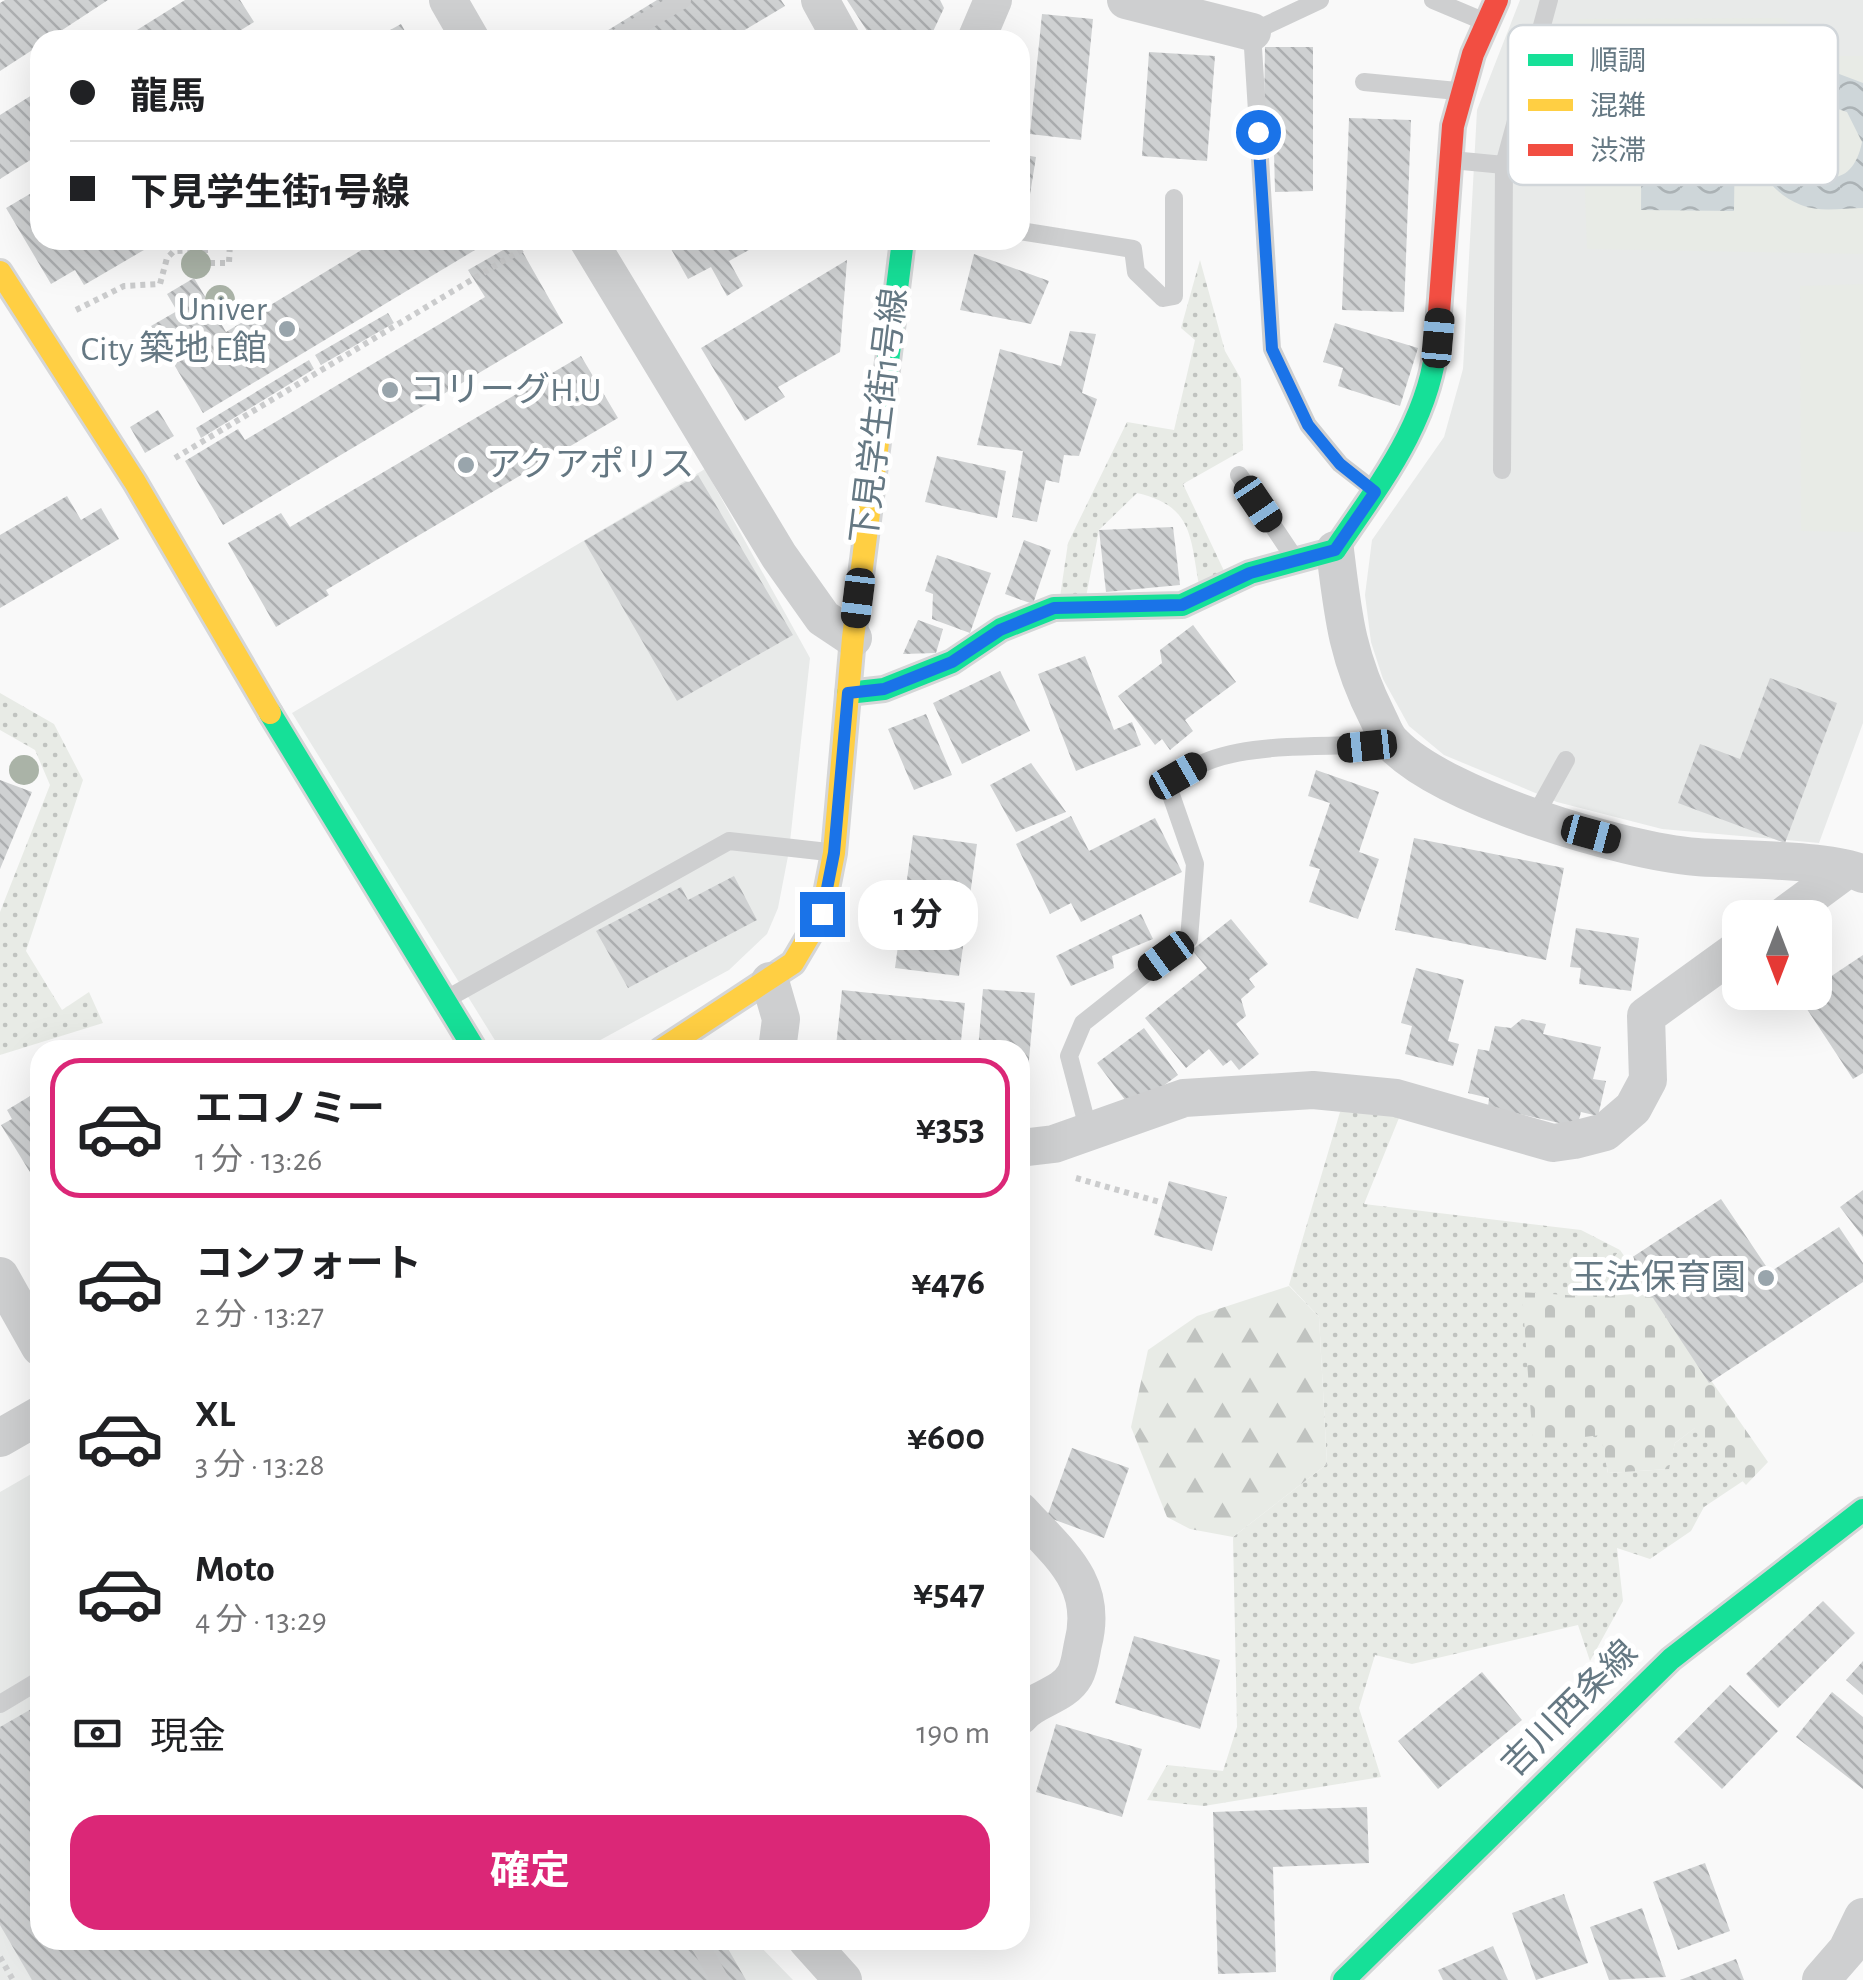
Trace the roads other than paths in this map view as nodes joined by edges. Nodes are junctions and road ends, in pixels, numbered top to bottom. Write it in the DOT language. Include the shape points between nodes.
graph roads {
  1 [pos="448,0"];
  2 [pos="682,0"];
  3 [pos="820,0"];
  4 [pos="993,0"];
  5 [pos="1126,0"];
  6 [pos="1320,0"];
  7 [pos="1433,0"];
  8 [pos="1497,0"];
  9 [pos="1549,0"];
  10 [pos="1487,22"];
  11 [pos="1542,25"];
  12 [pos="465,30"];
  13 [pos="631,30"];
  14 [pos="836,30"];
  15 [pos="980,30"];
  16 [pos="1252,32"];
  17 [pos="1364,82"];
  18 [pos="1463,92"];
  19 [pos="1508,150"];
  20 [pos="1452,160"];
  21 [pos="1504,165"];
  22 [pos="1174,198"];
  23 [pos="1030,233"];
  24 [pos="602,250"];
  25 [pos="902,250"];
  26 [pos="0,272"];
  27 [pos="1502,470"];
  28 [pos="1239,475"];
  29 [pos="1375,492"];
  30 [pos="1335,550"];
  31 [pos="1296,560"];
  32 [pos="854,638"];
  33 [pos="848,693"];
  34 [pos="1392,743"];
  35 [pos="1566,760"];
  36 [pos="1535,816"];
  37 [pos="834,853"];
  38 [pos="1855,872"];
  39 [pos="1810,900"];
  40 [pos="1722,961"];
  41 [pos="770,981"];
  42 [pos="445,1000"];
  43 [pos="469,1040"];
  44 [pos="677,1040"];
  45 [pos="778,1040"];
  46 [pos="1088,1132"];
  47 [pos="1030,1149"];
  48 [pos="0,1276"];
  49 [pos="30,1328"];
  50 [pos="30,1420"];
  51 [pos="0,1438"];
  52 [pos="1863,1510"];
  53 [pos="1030,1522"];
  54 [pos="30,1686"];
  55 [pos="0,1704"];
  56 [pos="1030,1706"];
  57 [pos="1863,1917"];
  58 [pos="703,1950"];
  59 [pos="816,1950"];
  60 [pos="720,1980"];
  61 [pos="843,1980"];
  62 [pos="1344,1980"];
  63 [pos="1821,1980"];
  1 -- 12 [label="street"];
  2 -- 13 [label="lane"];
  3 -- 14 [label="street"];
  4 -- 15 [label="street"];
  5 -- 16 [label="street"];
  6 -- 16 [label="lane"];
  7 -- 10 [label="lane"];
  8 -- 10 [label="street"];
  9 -- 11 [label="lane"];
  10 -- 18 [label="street"];
  16 -- 29 [label="lane" via="1272,349 1308,425"];
  17 -- 18 [label="lane"];
  18 -- 20 [label="street"];
  19 -- 21 [label="lane"];
  20 -- 21 [label="lane"];
  20 -- 29 [label="street" via="1434,374 1397,460"];
  21 -- 27 [label="lane"];
  22 -- 23 [label="lane" via="1174,296 1163,298 1136,272 1133,248"];
  24 -- 32 [label="street" via="779,556 823,618"];
  25 -- 32 [label="street, 下見学生街1号線"];
  26 -- 42 [label="street" via="135,482"];
  28 -- 31 [label="lane"];
  29 -- 30 [label="street"];
  30 -- 31 [label="street"];
  30 -- 34 [label="street" via="1346,643"];
  31 -- 33 [label="street" via="1182,605 1054,608 1000,630 952,662 884,689"];
  32 -- 33 [label="street, 下見学生街1号線"];
  33 -- 37 [label="street, 下見学生街1号線"];
  34 -- 36 [label="street" via="1458,784"];
  34 -- 46 [label="lane" via="1250,750 1210,757 1178,776 1170,792 1195,864 1190,939 1083,1023 1069,1056"];
  35 -- 36 [label="lane"];
  36 -- 38 [label="street" via="1664,854"];
  37 -- 41 [label="street, 下見学生街1号線" via="812,938"];
  37 -- 42 [label="lane" via="729,841"];
  38 -- 39 [label="street"];
  40 -- 46 [label="street" via="1646,1016 1648,1080 1633,1108 1605,1132 1552,1143 1396,1098 1313,1090 1184,1098"];
  41 -- 44 [label="street, 下見学生街1号線"];
  41 -- 45 [label="street"];
  42 -- 43 [label="street"];
  46 -- 47 [label="street"];
  48 -- 49 [label="street"];
  50 -- 51 [label="street"];
  52 -- 62 [label="street, 吉川西条線" via="1671,1659"];
  53 -- 56 [label="street" via="1084,1589 1087,1629 1075,1675 1053,1697"];
  54 -- 55 [label="lane"];
  57 -- 63 [label="street"];
  58 -- 60 [label="lane"];
  59 -- 61 [label="street"];
}
